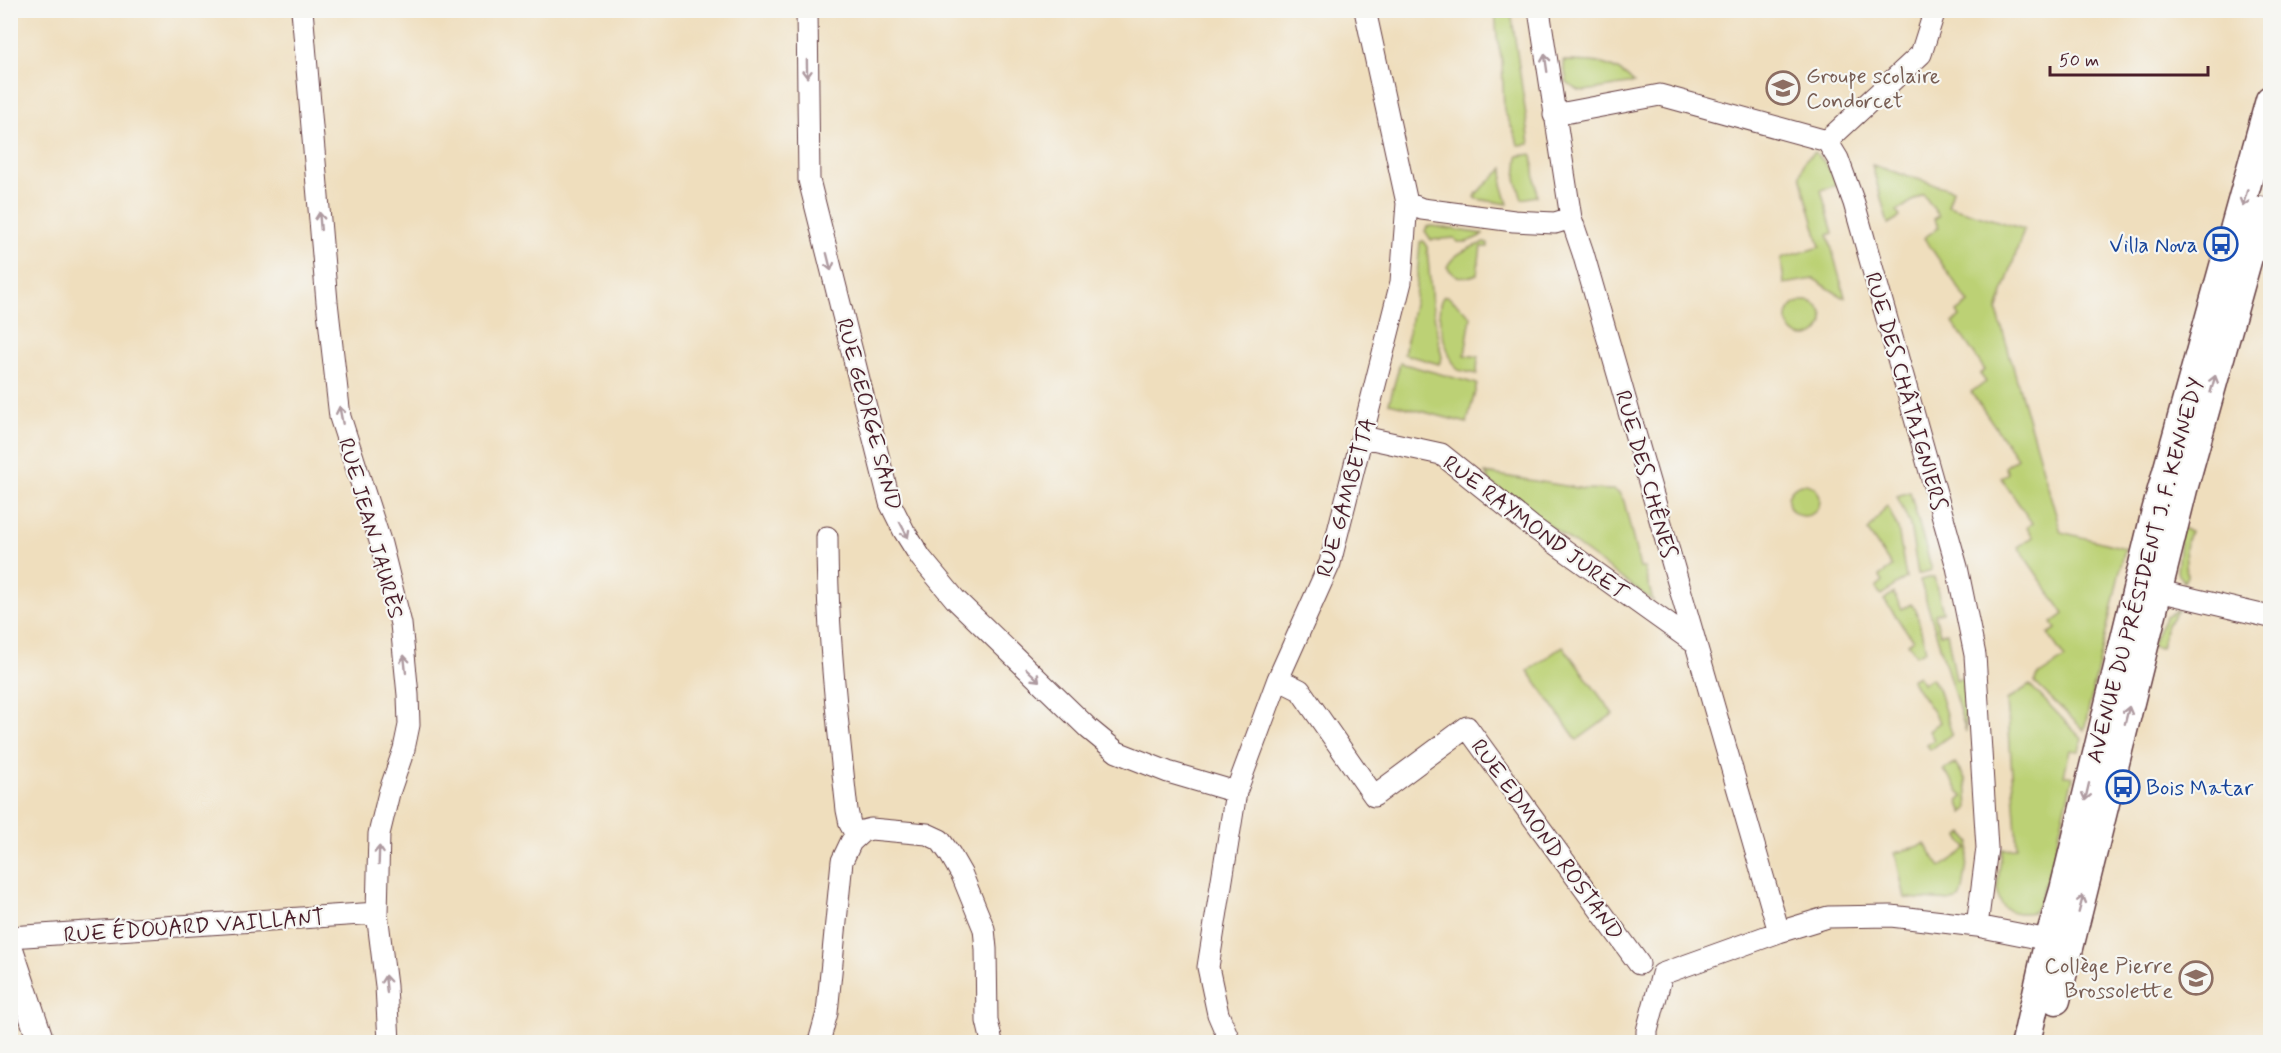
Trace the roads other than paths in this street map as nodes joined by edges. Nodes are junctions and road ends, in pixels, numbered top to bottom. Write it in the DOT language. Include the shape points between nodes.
graph roads {
  1 [pos="302,10"];
  2 [pos="807,10"];
  3 [pos="1365,10"];
  4 [pos="1539,10"];
  5 [pos="1935,10"];
  6 [pos="2271,100"];
  7 [pos="1554,116"];
  8 [pos="1827,141"];
  9 [pos="2271,176"];
  10 [pos="1407,203"];
  11 [pos="1571,218"];
  12 [pos="1363,437"];
  13 [pos="827,537"];
  14 [pos="2147,588"];
  15 [pos="2271,617"];
  16 [pos="1696,644"];
  17 [pos="1278,679"];
  18 [pos="1236,792"];
  19 [pos="856,835"];
  20 [pos="377,913"];
  21 [pos="1977,926"];
  22 [pos="1779,932"];
  23 [pos="10,937"];
  24 [pos="2059,944"];
  25 [pos="10,949"];
  26 [pos="1639,964"];
  27 [pos="41,1042"];
  28 [pos="389,1042"];
  29 [pos="819,1042"];
  30 [pos="992,1042"];
  31 [pos="1230,1042"];
  32 [pos="1647,1042"];
  33 [pos="2026,1042"];
  34 [pos="2046,1042"];
  20 -- 1 [label="street, RUE JEAN JAURÈS, one-way" via="380,834 406,741 408,695 395,601 340,417"];
  2 -- 18 [label="street, RUE GEORGE SAND, one-way" via="809,180 890,503 904,531 955,599 1117,752"];
  3 -- 10 [label="street, RUE GAMBETTA"];
  7 -- 4 [label="street, RUE DES CHÊNES, one-way"];
  5 -- 8 [label="street" via="1921,54"];
  6 -- 14 [label="main road, AVENUE DU PRÉSIDENT J. F. KENNEDY, one-way"];
  7 -- 8 [label="street" via="1660,94"];
  7 -- 11 [label="street, RUE DES CHÊNES"];
  8 -- 21 [label="street, RUE DES CHÂTAIGNIERS" via="1838,159 1857,215 1957,567 1973,645 1987,848"];
  14 -- 9 [label="main road, AVENUE DU PRÉSIDENT J. F. KENNEDY, one-way" via="2183,489"];
  10 -- 11 [label="street" via="1422,209 1514,222 1555,223"];
  10 -- 12 [label="street, RUE GAMBETTA" via="1401,282"];
  11 -- 16 [label="street, RUE DES CHÊNES"];
  12 -- 16 [label="street, RUE RAYMOND JURET" via="1441,454 1531,526"];
  12 -- 17 [label="street, RUE GAMBETTA" via="1330,562"];
  13 -- 19 [label="street" via="835,696 847,810"];
  14 -- 15 [label="street"];
  14 -- 24 [label="main road, AVENUE DU PRÉSIDENT J. F. KENNEDY" via="2064,890"];
  16 -- 22 [label="street, RUE DES CHÊNES"];
  17 -- 18 [label="street, RUE GAMBETTA"];
  17 -- 26 [label="street, RUE EDMOND ROSTAND" via="1300,690 1374,796 1467,727"];
  18 -- 31 [label="street, RUE GAMBETTA" via="1208,966 1218,1014"];
  19 -- 29 [label="street" via="842,861 827,1013"];
  19 -- 30 [label="street" via="871,829 927,834 940,840 950,854 984,929 987,1021"];
  20 -- 23 [label="street, RUE ÉDOUARD VAILLANT"];
  28 -- 20 [label="street, RUE JEAN JAURÈS, one-way"];
  21 -- 22 [label="street" via="1892,916 1828,917"];
  21 -- 24 [label="street"];
  22 -- 32 [label="street" via="1662,974"];
  24 -- 33 [label="main road, AVENUE DU PRÉSIDENT J. F. KENNEDY"];
  24 -- 34 [label="main road, AVENUE DU PRÉSIDENT J. F. KENNEDY"];
  25 -- 27 [label="street"];
}
